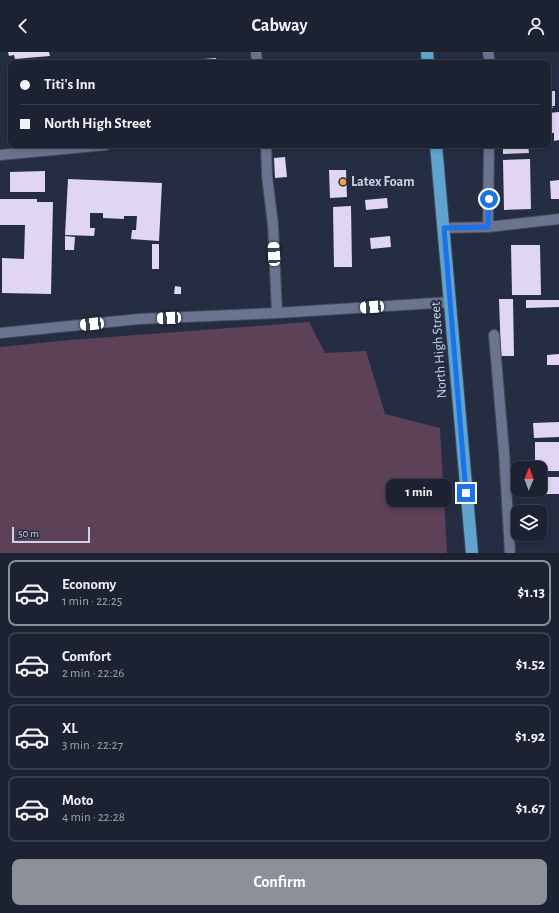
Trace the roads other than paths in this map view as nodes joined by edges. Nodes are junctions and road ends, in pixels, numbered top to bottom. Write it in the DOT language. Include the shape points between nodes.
graph roads {
  1 [pos="74,148"];
  2 [pos="266,148"];
  3 [pos="436,148"];
  4 [pos="489,148"];
  5 [pos="0,155"];
  6 [pos="559,219"];
  7 [pos="488,227"];
  8 [pos="444,228"];
  9 [pos="451,302"];
  10 [pos="277,313"];
  11 [pos="0,333"];
  12 [pos="494,335"];
  13 [pos="472,553"];
  14 [pos="510,553"];
  1 -- 5 [label="street"];
  2 -- 10 [label="street"];
  3 -- 8 [label="highway, North High Street"];
  4 -- 7 [label="street"];
  6 -- 7 [label="street"];
  7 -- 8 [label="street"];
  8 -- 9 [label="highway, North High Street"];
  9 -- 10 [label="street"];
  9 -- 13 [label="highway, North High Street" via="457,402"];
  10 -- 11 [label="street" via="138,320"];
  12 -- 14 [label="street"];
}
